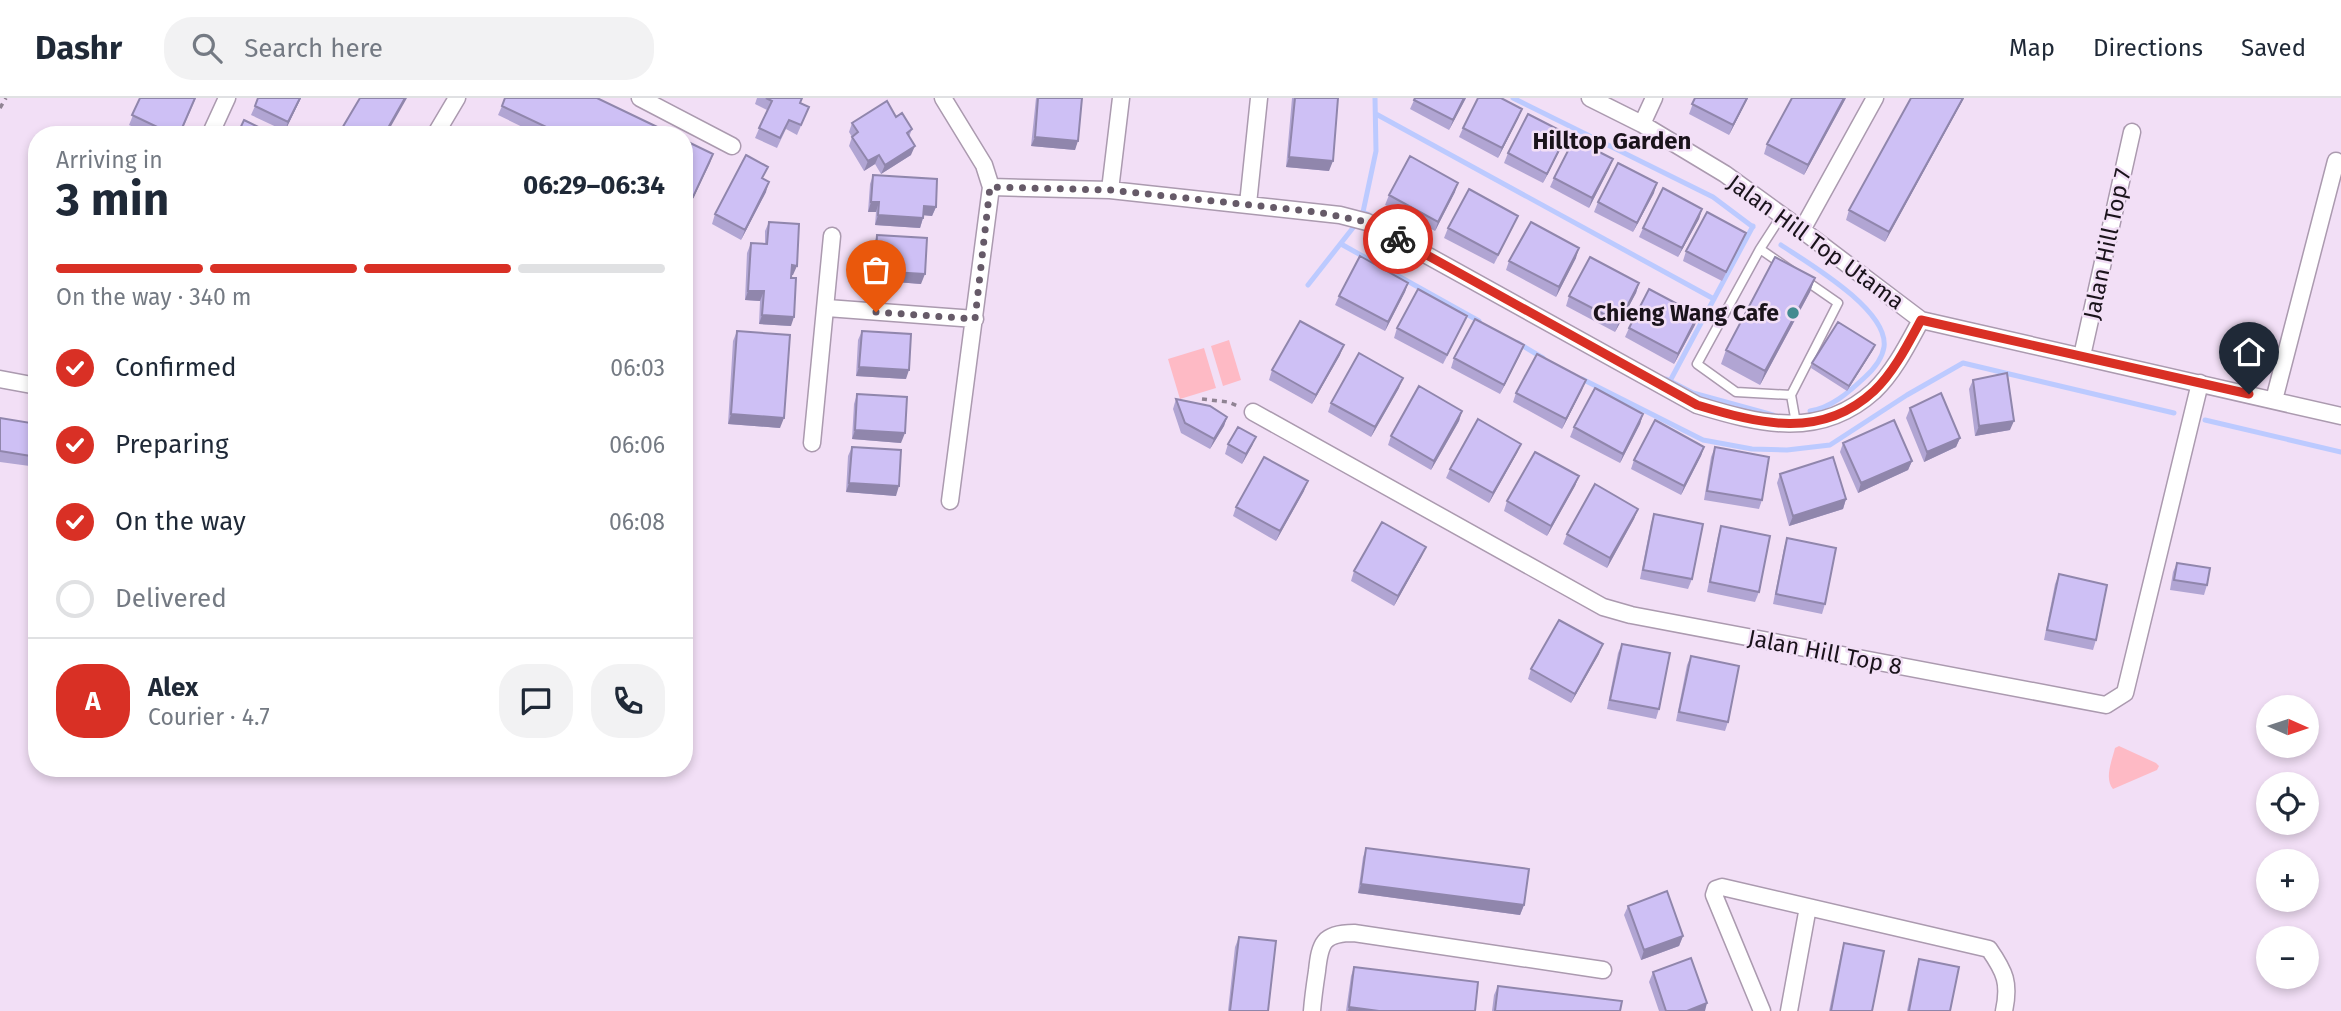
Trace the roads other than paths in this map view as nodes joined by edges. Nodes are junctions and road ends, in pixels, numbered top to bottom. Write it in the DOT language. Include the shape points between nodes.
graph roads {
  1 [pos="227,98"];
  2 [pos="457,98"];
  3 [pos="640,98"];
  4 [pos="943,98"];
  5 [pos="1121,98"];
  6 [pos="1259,98"];
  7 [pos="1590,98"];
  8 [pos="1654,98"];
  9 [pos="1875,98"];
  10 [pos="1642,124"];
  11 [pos="214,126"];
  12 [pos="440,126"];
  13 [pos="2132,132"];
  14 [pos="732,146"];
  15 [pos="2336,161"];
  16 [pos="990,187"];
  17 [pos="1110,190"];
  18 [pos="1248,204"];
  19 [pos="1782,215"];
  20 [pos="1802,230"];
  21 [pos="832,236"];
  22 [pos="1760,248"];
  23 [pos="827,308"];
  24 [pos="975,319"];
  25 [pos="1921,320"];
  26 [pos="2082,356"];
  27 [pos="0,379"];
  28 [pos="2200,383"];
  29 [pos="28,384"];
  30 [pos="1791,395"];
  31 [pos="2274,400"];
  32 [pos="1252,412"];
  33 [pos="2341,416"];
  34 [pos="1796,424"];
  35 [pos="812,443"];
  36 [pos="950,501"];
  37 [pos="1808,907"];
  38 [pos="1604,970"];
  39 [pos="1312,1011"];
  40 [pos="1762,1011"];
  41 [pos="1789,1011"];
  42 [pos="2004,1011"];
  1 -- 11 [label="street"];
  2 -- 12 [label="street"];
  3 -- 14 [label="street"];
  4 -- 16 [label="street" via="984,165"];
  5 -- 17 [label="street"];
  6 -- 18 [label="street"];
  7 -- 10 [label="street, Jalan Hill Top Utama"];
  8 -- 10 [label="street"];
  9 -- 20 [label="street"];
  10 -- 19 [label="street, Jalan Hill Top Utama"];
  13 -- 26 [label="street, Jalan Hill Top 7"];
  15 -- 31 [label="street"];
  16 -- 17 [label="street"];
  16 -- 24 [label="street"];
  17 -- 18 [label="street"];
  18 -- 34 [label="street" via="1367,222 1697,405 1744,419"];
  19 -- 20 [label="street, Jalan Hill Top Utama"];
  19 -- 22 [label="lane"];
  20 -- 25 [label="street, Jalan Hill Top Utama"];
  21 -- 23 [label="street"];
  22 -- 30 [label="lane" via="1838,303"];
  22 -- 30 [label="lane" via="1697,364 1736,392"];
  23 -- 24 [label="street"];
  23 -- 35 [label="street"];
  24 -- 36 [label="street"];
  25 -- 26 [label="street, Jalan Hill Top Utama"];
  25 -- 34 [label="street" via="1875,390 1845,413"];
  26 -- 28 [label="street, Jalan Hill Top Utama"];
  27 -- 29 [label="street"];
  28 -- 31 [label="street, Jalan Hill Top Utama"];
  28 -- 32 [label="street, Jalan Hill Top 8" via="2125,693 2106,705 1603,607"];
  30 -- 34 [label="lane"];
  31 -- 33 [label="street, Jalan Hill Top Utama"];
  37 -- 40 [label="street" via="1716,889 1714,895"];
  37 -- 41 [label="street"];
  37 -- 42 [label="street" via="1989,949 2003,969 2008,992"];
  38 -- 39 [label="street" via="1340,933 1320,947"];
}
